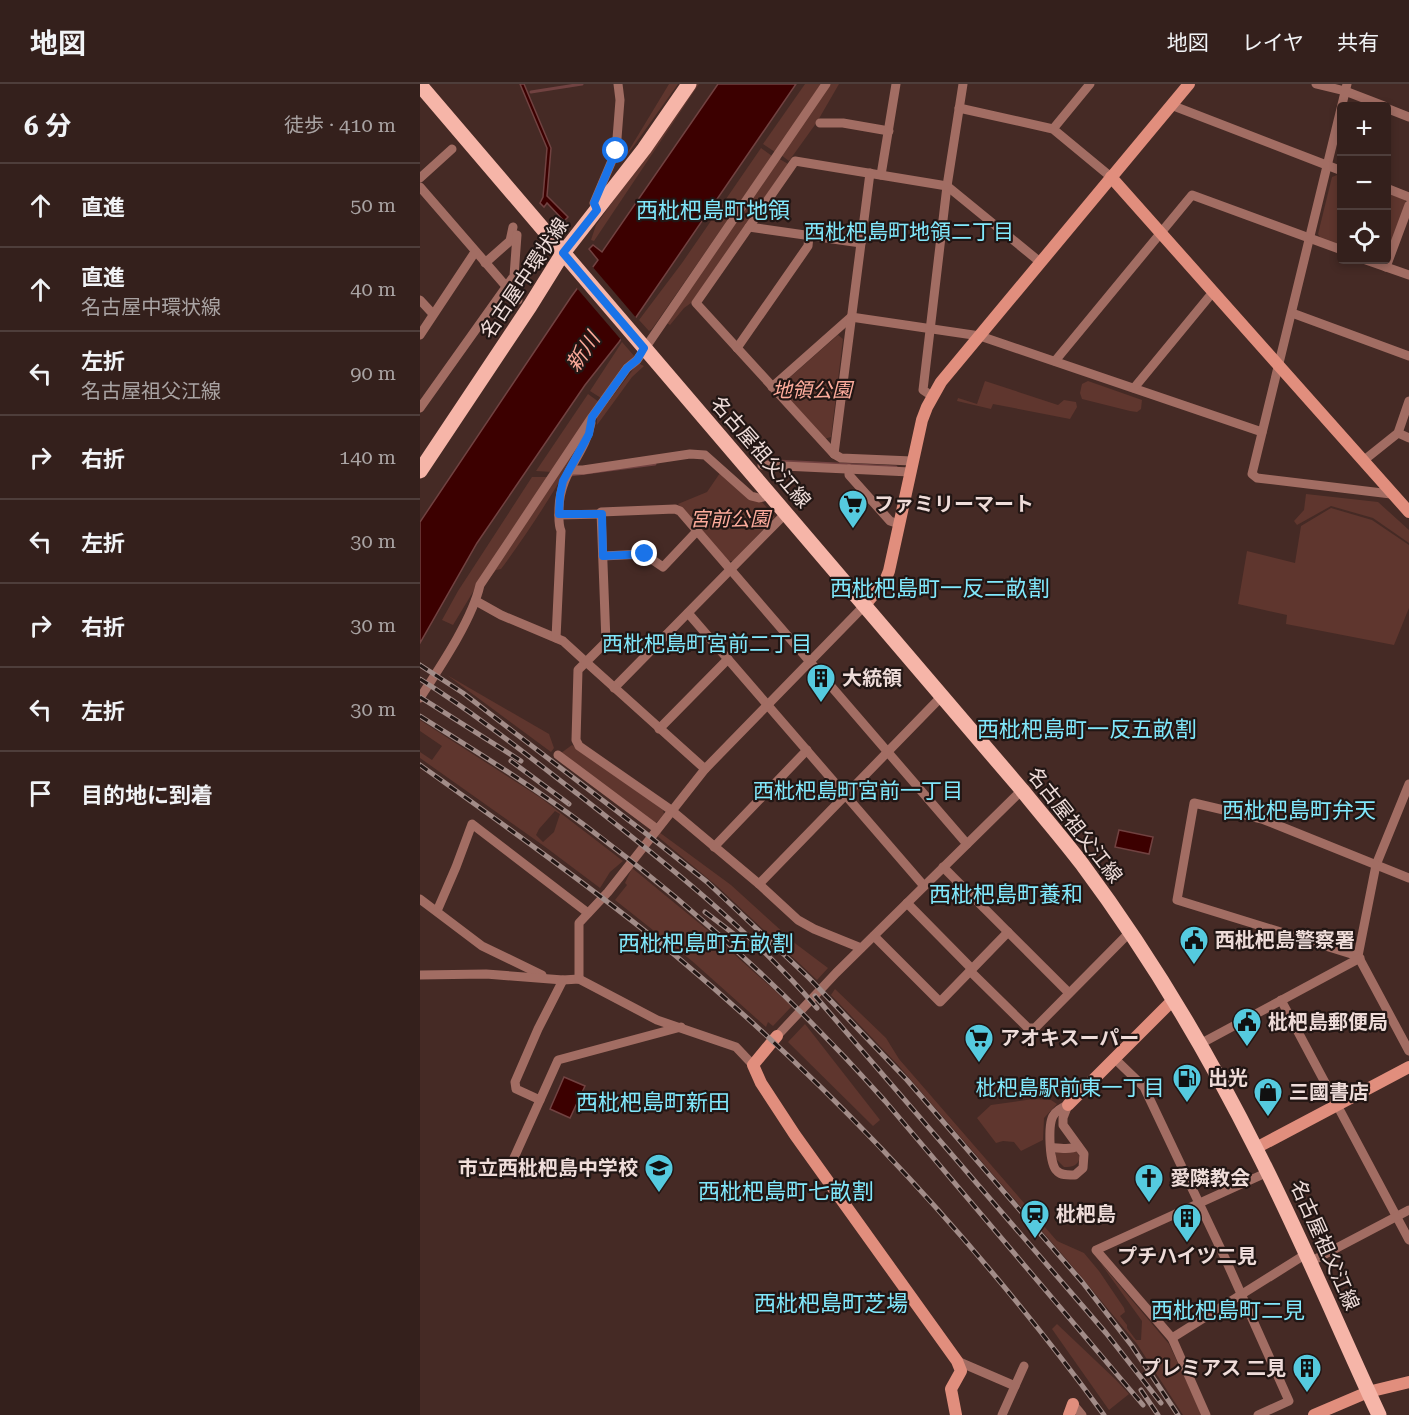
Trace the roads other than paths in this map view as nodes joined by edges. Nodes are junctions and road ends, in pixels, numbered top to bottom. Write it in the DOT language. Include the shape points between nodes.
graph roads {
  1 [pos="618,84"];
  2 [pos="689,84"];
  3 [pos="826,84"];
  4 [pos="896,84"];
  5 [pos="963,84"];
  6 [pos="1090,84"];
  7 [pos="1189,84"];
  8 [pos="1316,84"];
  9 [pos="420,85"];
  10 [pos="1346,87"];
  11 [pos="1375,102"];
  12 [pos="1171,105"];
  13 [pos="959,108"];
  14 [pos="1391,110"];
  15 [pos="1409,117"];
  16 [pos="820,123"];
  17 [pos="1053,129"];
  18 [pos="888,131"];
  19 [pos="452,149"];
  20 [pos="1328,166"];
  21 [pos="1337,169"];
  22 [pos="870,173"];
  23 [pos="882,175"];
  24 [pos="1111,177"];
  25 [pos="420,178"];
  26 [pos="947,186"];
  27 [pos="420,187"];
  28 [pos="1391,190"];
  29 [pos="1409,197"];
  30 [pos="1409,205"];
  31 [pos="597,210"];
  32 [pos="749,227"];
  33 [pos="1161,233"];
  34 [pos="809,236"];
  35 [pos="1311,239"];
  36 [pos="861,243"];
  37 [pos="1337,249"];
  38 [pos="475,252"];
  39 [pos="567,257"];
  40 [pos="1040,262"];
  41 [pos="485,263"];
  42 [pos="1377,264"];
  43 [pos="1386,267"];
  44 [pos="1409,275"];
  45 [pos="506,286"];
  46 [pos="1213,292"];
  47 [pos="420,300"];
  48 [pos="518,300"];
  49 [pos="1292,313"];
  50 [pos="433,314"];
  51 [pos="851,317"];
  52 [pos="930,328"];
  53 [pos="420,335"];
  54 [pos="980,336"];
  55 [pos="643,348"];
  56 [pos="737,348"];
  57 [pos="1409,356"];
  58 [pos="1055,361"];
  59 [pos="1279,366"];
  60 [pos="772,387"];
  61 [pos="1134,388"];
  62 [pos="932,396"];
  63 [pos="1409,401"];
  64 [pos="420,408"];
  65 [pos="592,417"];
  66 [pos="1262,432"];
  67 [pos="1398,434"];
  68 [pos="1409,438"];
  69 [pos="834,454"];
  70 [pos="1363,461"];
  71 [pos="762,465"];
  72 [pos="911,467"];
  73 [pos="849,469"];
  74 [pos="570,470"];
  75 [pos="420,471"];
  76 [pos="1391,494"];
  77 [pos="771,495"];
  78 [pos="1409,512"];
  79 [pos="786,513"];
  80 [pos="559,514"];
  81 [pos="602,514"];
  82 [pos="899,524"];
  83 [pos="697,531"];
  84 [pos="603,556"];
  85 [pos="730,570"];
  86 [pos="476,601"];
  87 [pos="864,605"];
  88 [pos="688,613"];
  89 [pos="556,638"];
  90 [pos="728,659"];
  91 [pos="810,662"];
  92 [pos="585,663"];
  93 [pos="615,688"];
  94 [pos="942,696"];
  95 [pos="420,698"];
  96 [pos="768,705"];
  97 [pos="659,729"];
  98 [pos="807,750"];
  99 [pos="888,752"];
  100 [pos="558,755"];
  101 [pos="705,769"];
  102 [pos="1409,784"];
  103 [pos="1022,790"];
  104 [pos="846,795"];
  105 [pos="1406,797"];
  106 [pos="671,810"];
  107 [pos="657,829"];
  108 [pos="967,844"];
  109 [pos="714,847"];
  110 [pos="1376,865"];
  111 [pos="943,867"];
  112 [pos="1409,879"];
  113 [pos="759,884"];
  114 [pos="924,886"];
  115 [pos="420,899"];
  116 [pos="907,903"];
  117 [pos="437,911"];
  118 [pos="588,913"];
  119 [pos="1008,932"];
  120 [pos="1130,932"];
  121 [pos="874,936"];
  122 [pos="861,948"];
  123 [pos="1359,957"];
  124 [pos="971,970"];
  125 [pos="420,975"];
  126 [pos="548,978"];
  127 [pos="579,979"];
  128 [pos="563,980"];
  129 [pos="1069,993"];
  130 [pos="1173,1000"];
  131 [pos="1281,1000"];
  132 [pos="681,1028"];
  133 [pos="777,1036"];
  134 [pos="1200,1044"];
  135 [pos="1409,1051"];
  136 [pos="1114,1058"];
  137 [pos="753,1065"];
  138 [pos="1409,1067"];
  139 [pos="540,1100"];
  140 [pos="1337,1104"];
  141 [pos="1068,1105"];
  142 [pos="1078,1146"];
  143 [pos="1051,1148"];
  144 [pos="1256,1148"];
  145 [pos="509,1169"];
  146 [pos="1268,1172"];
  147 [pos="1198,1204"];
  148 [pos="1409,1210"];
  149 [pos="1396,1216"];
  150 [pos="1409,1240"];
  151 [pos="1308,1258"];
  152 [pos="1241,1295"];
  153 [pos="1172,1338"];
  154 [pos="957,1361"];
  155 [pos="1024,1366"];
  156 [pos="1409,1382"];
  157 [pos="1015,1386"];
  158 [pos="1368,1392"];
  159 [pos="1071,1410"];
  160 [pos="957,1415"];
  161 [pos="1002,1415"];
  162 [pos="1082,1415"];
  163 [pos="1206,1415"];
  164 [pos="1258,1415"];
  165 [pos="1314,1415"];
  166 [pos="1379,1415"];
  1 -- 31 [label="street" via="616,151 594,203"];
  2 -- 31 [label="main road, 名古屋中環状線"];
  3 -- 55 [label="street"];
  4 -- 18 [label="street"];
  5 -- 13 [label="street"];
  6 -- 17 [label="street"];
  7 -- 12 [label="street"];
  8 -- 10 [label="street"];
  9 -- 39 [label="main road, 名古屋祖父江線"];
  10 -- 11 [label="street"];
  10 -- 20 [label="street"];
  12 -- 20 [label="street"];
  12 -- 24 [label="street"];
  13 -- 17 [label="street"];
  13 -- 26 [label="street"];
  14 -- 15 [label="street"];
  16 -- 18 [label="street"];
  17 -- 24 [label="street"];
  18 -- 23 [label="street"];
  19 -- 25 [label="street"];
  20 -- 21 [label="street"];
  20 -- 35 [label="street"];
  22 -- 23 [label="street"];
  22 -- 32 [label="street" via="795,161"];
  22 -- 36 [label="street"];
  23 -- 26 [label="street"];
  24 -- 33 [label="street"];
  24 -- 40 [label="street"];
  26 -- 40 [label="street"];
  26 -- 52 [label="street"];
  27 -- 38 [label="street"];
  28 -- 29 [label="street"];
  30 -- 43 [label="street"];
  31 -- 39 [label="main road, 名古屋中環状線"];
  32 -- 34 [label="street"];
  32 -- 56 [label="street" via="696,303"];
  33 -- 35 [label="street" via="1192,195"];
  33 -- 46 [label="street"];
  33 -- 58 [label="street"];
  34 -- 36 [label="street"];
  34 -- 56 [label="street" via="808,246"];
  35 -- 37 [label="street"];
  35 -- 49 [label="street"];
  36 -- 51 [label="street"];
  38 -- 41 [label="street"];
  38 -- 50 [label="street"];
  39 -- 55 [label="main road, 名古屋祖父江線"];
  39 -- 75 [label="main road, 名古屋中環状線"];
  40 -- 54 [label="street"];
  41 -- 45 [label="street"];
  41 -- 45 [label="street" via="510,241 515,231 514,276"];
  42 -- 43 [label="street"];
  43 -- 44 [label="street"];
  45 -- 48 [label="street"];
  45 -- 64 [label="street"];
  46 -- 59 [label="street"];
  46 -- 61 [label="street"];
  47 -- 50 [label="street"];
  49 -- 57 [label="street"];
  49 -- 59 [label="street"];
  50 -- 53 [label="street"];
  51 -- 52 [label="street"];
  51 -- 60 [label="street"];
  51 -- 69 [label="street"];
  52 -- 54 [label="street"];
  52 -- 62 [label="street" via="923,390"];
  54 -- 58 [label="street"];
  54 -- 62 [label="street"];
  55 -- 65 [label="street"];
  55 -- 77 [label="main road, 名古屋祖父江線"];
  56 -- 60 [label="street"];
  58 -- 61 [label="street"];
  59 -- 66 [label="street"];
  59 -- 70 [label="street"];
  60 -- 69 [label="street"];
  61 -- 66 [label="street"];
  62 -- 72 [label="street"];
  63 -- 67 [label="street"];
  65 -- 74 [label="street" via="589,434"];
  65 -- 86 [label="street" via="480,585"];
  66 -- 76 [label="street" via="1252,474 1257,478"];
  67 -- 68 [label="street"];
  67 -- 70 [label="street"];
  69 -- 72 [label="street"];
  70 -- 76 [label="street"];
  71 -- 73 [label="street"];
  72 -- 73 [label="street"];
  72 -- 82 [label="street"];
  73 -- 82 [label="street" via="849,475 890,521"];
  74 -- 77 [label="street" via="705,455 751,496"];
  74 -- 80 [label="street" via="563,481"];
  76 -- 78 [label="street"];
  77 -- 79 [label="main road, 名古屋祖父江線"];
  79 -- 85 [label="street"];
  79 -- 87 [label="main road, 名古屋祖父江線"];
  80 -- 81 [label="street"];
  80 -- 89 [label="street"];
  81 -- 83 [label="street" via="675,509"];
  81 -- 84 [label="street"];
  82 -- 87 [label="street" via="885,581"];
  83 -- 84 [label="street" via="663,567 645,554"];
  83 -- 85 [label="street"];
  84 -- 92 [label="street" via="606,642"];
  85 -- 88 [label="street"];
  85 -- 91 [label="street"];
  86 -- 89 [label="street"];
  86 -- 95 [label="street"];
  87 -- 91 [label="street"];
  87 -- 94 [label="main road, 名古屋祖父江線"];
  88 -- 90 [label="street"];
  88 -- 93 [label="street"];
  89 -- 92 [label="street"];
  90 -- 96 [label="street"];
  90 -- 97 [label="street"];
  91 -- 96 [label="street"];
  91 -- 99 [label="street"];
  92 -- 93 [label="street"];
  92 -- 106 [label="street" via="578,670 579,746"];
  93 -- 97 [label="street"];
  94 -- 99 [label="street"];
  94 -- 103 [label="main road, 名古屋祖父江線"];
  96 -- 98 [label="street"];
  96 -- 101 [label="street"];
  97 -- 101 [label="street"];
  98 -- 104 [label="street"];
  98 -- 109 [label="street"];
  99 -- 104 [label="street"];
  99 -- 108 [label="street"];
  100 -- 107 [label="street"];
  101 -- 106 [label="street"];
  102 -- 105 [label="street"];
  103 -- 108 [label="street"];
  103 -- 120 [label="main road, 名古屋祖父江線"];
  104 -- 113 [label="street"];
  104 -- 114 [label="street"];
  105 -- 110 [label="street"];
  106 -- 107 [label="street"];
  106 -- 109 [label="street"];
  107 -- 118 [label="street"];
  108 -- 111 [label="street"];
  109 -- 113 [label="street"];
  110 -- 112 [label="street"];
  110 -- 123 [label="street"];
  110 -- 123 [label="street" via="1262,819 1194,803 1178,900"];
  111 -- 114 [label="street"];
  111 -- 119 [label="street"];
  113 -- 122 [label="street" via="798,920"];
  114 -- 116 [label="street"];
  115 -- 117 [label="street"];
  116 -- 121 [label="street"];
  116 -- 124 [label="street"];
  117 -- 118 [label="street" via="472,824"];
  117 -- 126 [label="street" via="482,946"];
  118 -- 127 [label="street" via="579,923"];
  119 -- 124 [label="street"];
  119 -- 129 [label="street"];
  120 -- 129 [label="street"];
  120 -- 130 [label="main road, 名古屋祖父江線"];
  121 -- 122 [label="street"];
  121 -- 124 [label="street" via="940,1002"];
  122 -- 133 [label="street"];
  123 -- 131 [label="street"];
  123 -- 135 [label="street"];
  124 -- 129 [label="street" via="1028,1028 1035,1028"];
  125 -- 126 [label="street"];
  126 -- 128 [label="street"];
  127 -- 128 [label="street"];
  127 -- 132 [label="street" via="657,1020"];
  128 -- 139 [label="street" via="515,1082 516,1089"];
  130 -- 134 [label="main road, 名古屋祖父江線"];
  130 -- 136 [label="street"];
  131 -- 134 [label="street"];
  131 -- 140 [label="street"];
  132 -- 137 [label="street" via="736,1047"];
  132 -- 139 [label="street" via="558,1060"];
  133 -- 137 [label="street"];
  134 -- 144 [label="main road, 名古屋祖父江線"];
  136 -- 141 [label="street"];
  136 -- 147 [label="street" via="1144,1087"];
  137 -- 154 [label="street" via="760,1083 795,1135"];
  138 -- 140 [label="street"];
  139 -- 145 [label="street"];
  140 -- 144 [label="street"];
  140 -- 149 [label="street"];
  141 -- 142 [label="street" via="1064,1125"];
  141 -- 143 [label="street" via="1053,1116"];
  142 -- 143 [label="street"];
  142 -- 143 [label="street" via="1084,1162 1075,1175 1055,1170"];
  144 -- 146 [label="main road, 名古屋祖父江線"];
  146 -- 147 [label="street"];
  146 -- 151 [label="main road, 名古屋祖父江線"];
  147 -- 152 [label="street"];
  147 -- 153 [label="street" via="1096,1250"];
  148 -- 149 [label="street"];
  149 -- 150 [label="street"];
  149 -- 151 [label="street"];
  151 -- 152 [label="street"];
  151 -- 158 [label="main road, 名古屋祖父江線"];
  152 -- 153 [label="street"];
  152 -- 164 [label="street" via="1289,1401"];
  153 -- 163 [label="street"];
  154 -- 157 [label="street"];
  154 -- 160 [label="street" via="961,1371 951,1389"];
  155 -- 157 [label="street"];
  156 -- 158 [label="street"];
  157 -- 161 [label="street"];
  158 -- 165 [label="street"];
  158 -- 166 [label="main road, 名古屋祖父江線"];
  159 -- 162 [label="street"];
}
